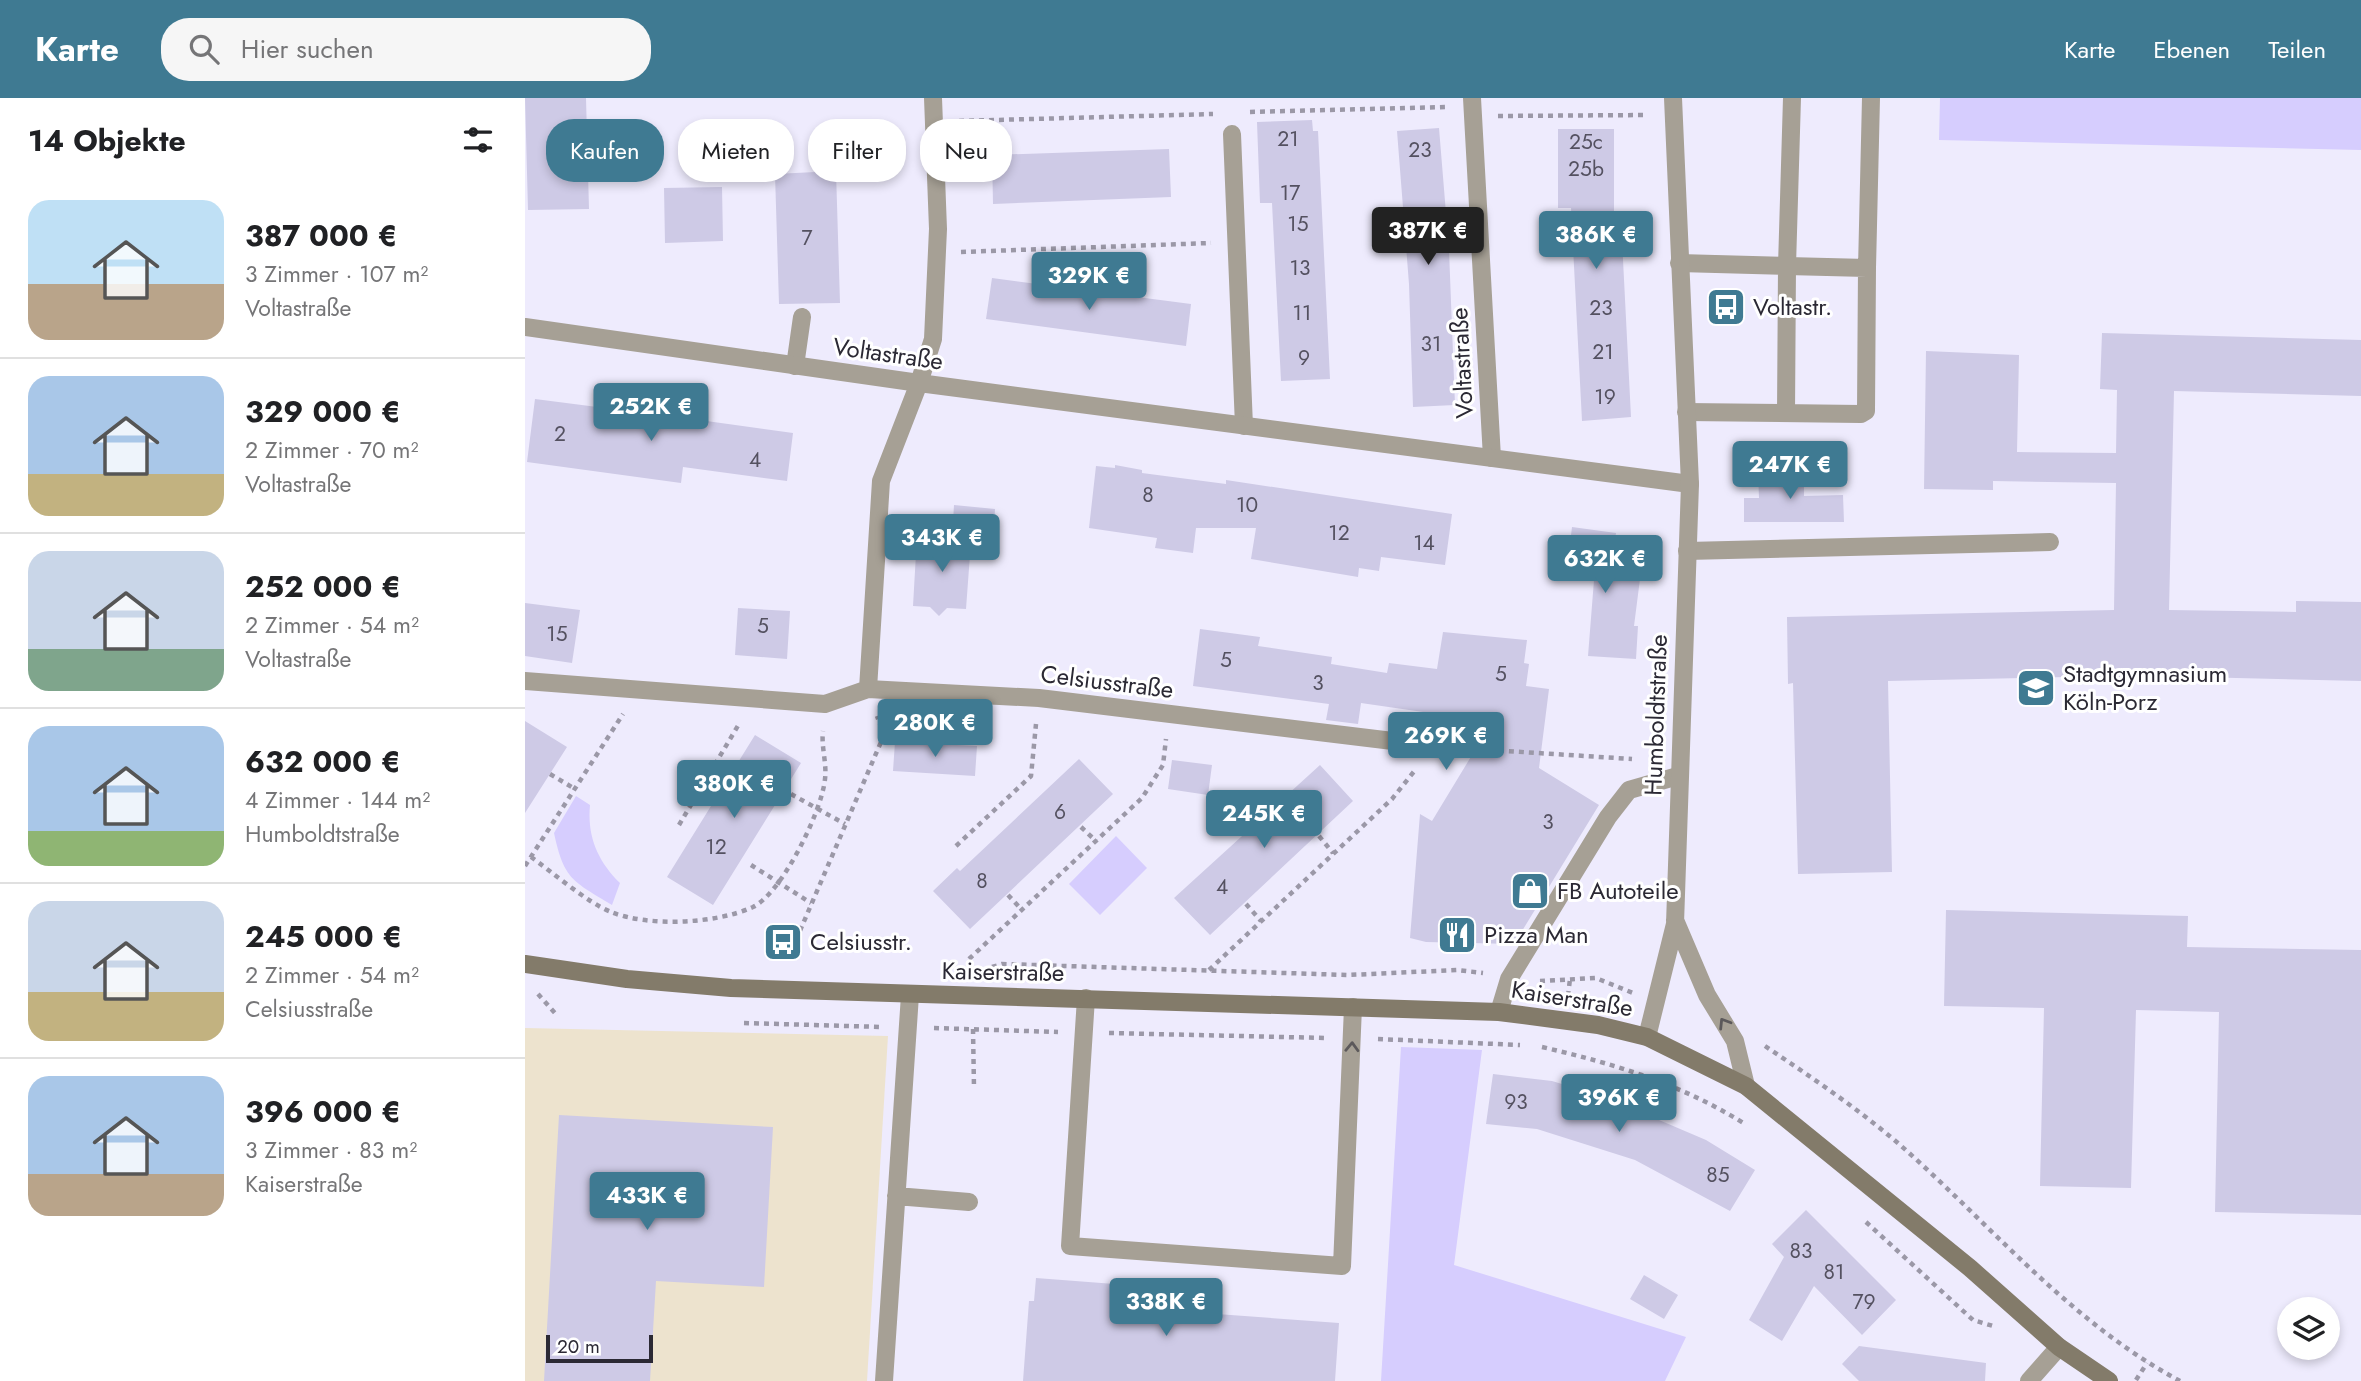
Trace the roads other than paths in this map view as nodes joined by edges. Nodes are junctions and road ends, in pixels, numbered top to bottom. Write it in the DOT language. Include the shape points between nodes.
graph roads {
  1 [pos="933,98"];
  2 [pos="1791,98"];
  3 [pos="1871,98"];
  4 [pos="1673,106"];
  5 [pos="1472,107"];
  6 [pos="1232,134"];
  7 [pos="1679,263"];
  8 [pos="1787,266"];
  9 [pos="1867,268"];
  10 [pos="802,317"];
  11 [pos="525,327"];
  12 [pos="795,366"];
  13 [pos="919,383"];
  14 [pos="1686,412"];
  15 [pos="1786,412"];
  16 [pos="1244,426"];
  17 [pos="1492,458"];
  18 [pos="1690,484"];
  19 [pos="2050,542"];
  20 [pos="1687,551"];
  21 [pos="525,681"];
  22 [pos="868,689"];
  23 [pos="1434,746"];
  24 [pos="1678,769"];
  25 [pos="1675,919"];
  26 [pos="525,964"];
  27 [pos="910,995"];
  28 [pos="1086,998"];
  29 [pos="1353,1007"];
  30 [pos="1499,1012"];
  31 [pos="1647,1037"];
  32 [pos="1746,1086"];
  33 [pos="896,1196"];
  34 [pos="969,1202"];
  35 [pos="2060,1347"];
  36 [pos="884,1381"];
  37 [pos="2029,1381"];
  38 [pos="2109,1381"];
  1 -- 13 [label="street" via="937,253 933,339"];
  2 -- 8 [label="street"];
  3 -- 9 [label="street"];
  4 -- 7 [label="street, Humboldtstraße"];
  5 -- 17 [label="street, Voltastraße"];
  6 -- 16 [label="street"];
  7 -- 8 [label="street"];
  7 -- 14 [label="street, Humboldtstraße"];
  8 -- 9 [label="street"];
  8 -- 15 [label="street"];
  9 -- 15 [label="street" via="1865,411"];
  10 -- 12 [label="street"];
  11 -- 12 [label="street, Voltastraße"];
  12 -- 13 [label="street, Voltastraße"];
  13 -- 16 [label="street, Voltastraße"];
  13 -- 22 [label="street" via="881,481"];
  14 -- 15 [label="street"];
  14 -- 18 [label="street, Humboldtstraße"];
  16 -- 17 [label="street, Voltastraße"];
  17 -- 18 [label="street, Voltastraße"];
  18 -- 20 [label="street, Humboldtstraße"];
  19 -- 20 [label="street"];
  20 -- 24 [label="street, Humboldtstraße"];
  21 -- 22 [label="street, Celsiusstraße" via="825,704"];
  22 -- 23 [label="street, Celsiusstraße" via="1039,698"];
  24 -- 25 [label="street, Humboldtstraße"];
  24 -- 30 [label="street" via="1629,790 1602,825 1511,976"];
  25 -- 31 [label="street, Humboldtstraße"];
  32 -- 25 [label="street, one-way" via="1735,1041 1707,995"];
  26 -- 27 [label="main road, Kaiserstraße" via="731,988"];
  27 -- 28 [label="main road, Kaiserstraße"];
  27 -- 33 [label="street, Kaiserstraße"];
  28 -- 29 [label="main road, Kaiserstraße"];
  28 -- 29 [label="street, one-way" via="1070,1246 1342,1266"];
  29 -- 30 [label="main road, Kaiserstraße"];
  30 -- 31 [label="main road, Kaiserstraße" via="1598,1025"];
  31 -- 32 [label="main road, Kaiserstraße"];
  32 -- 35 [label="main road, Kaiserstraße"];
  33 -- 34 [label="street"];
  33 -- 36 [label="street, Kaiserstraße"];
  35 -- 37 [label="street"];
  35 -- 38 [label="main road, Kaiserstraße"];
}
